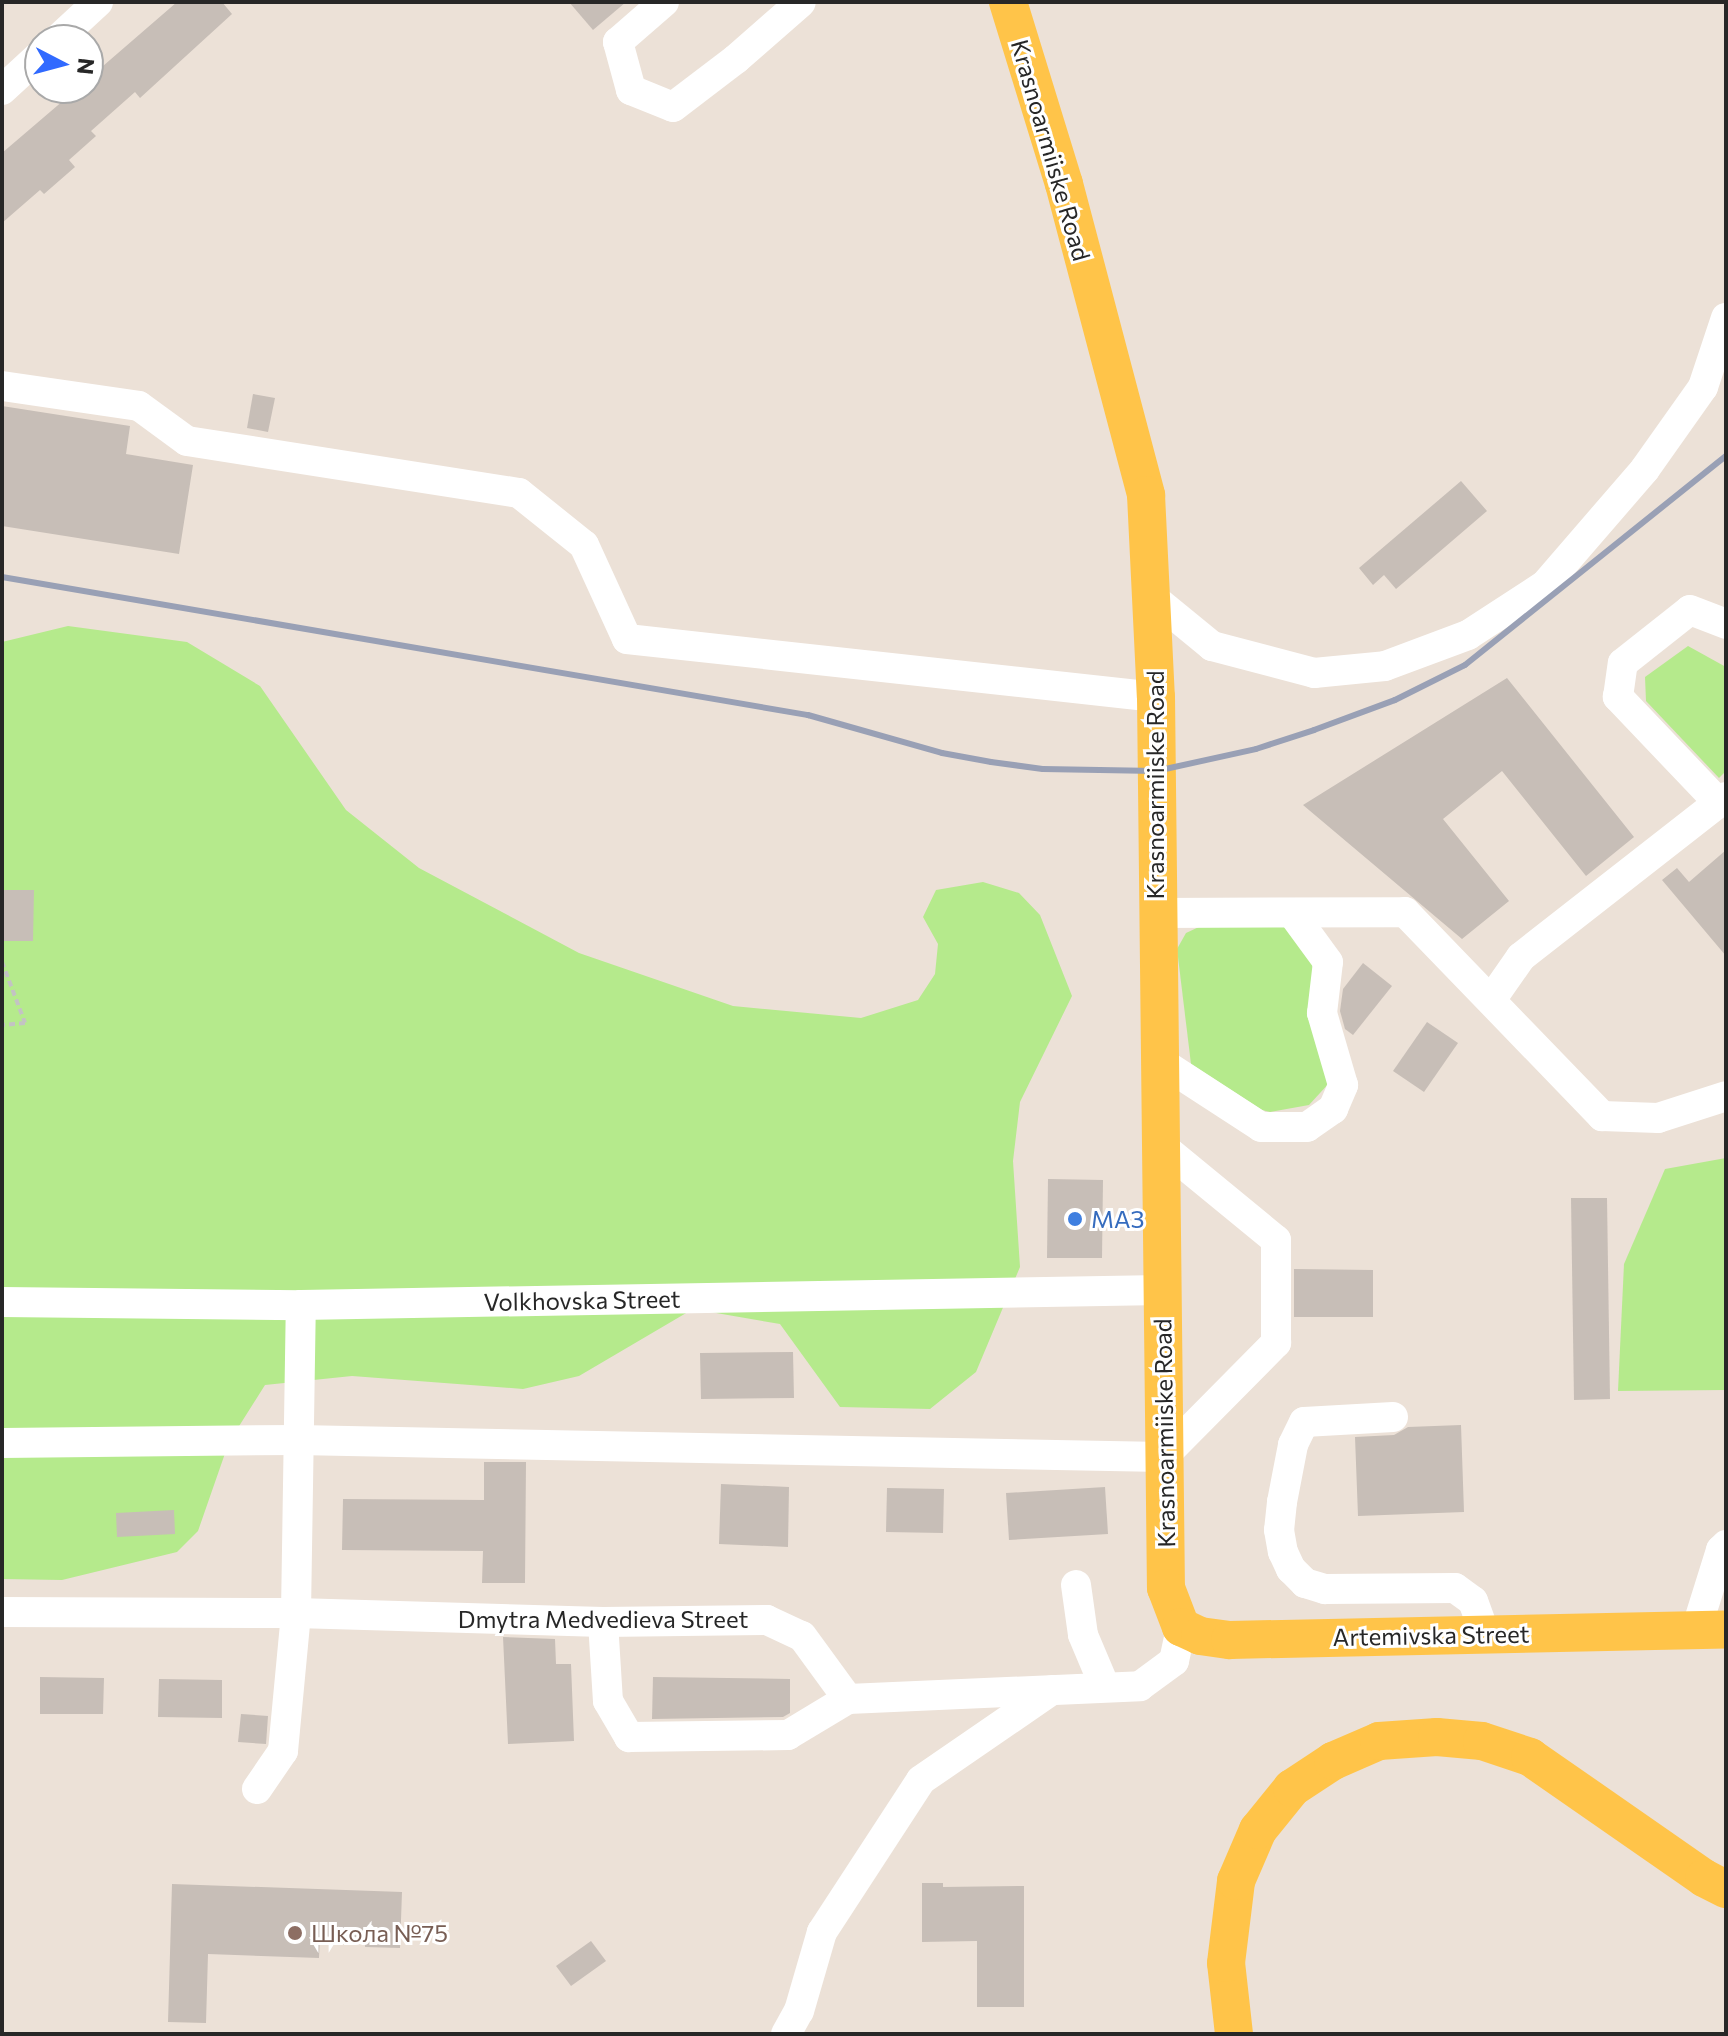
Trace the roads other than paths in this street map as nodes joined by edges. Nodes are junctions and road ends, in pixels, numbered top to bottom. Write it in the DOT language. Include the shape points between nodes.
graph roads {
  1 [pos="98,2"];
  2 [pos="664,2"];
  3 [pos="801,2"];
  4 [pos="1008,2"];
  5 [pos="74,24"];
  6 [pos="24,70"];
  7 [pos="2,90"];
  8 [pos="1726,318"];
  9 [pos="2,386"];
  10 [pos="1151,596"];
  11 [pos="1726,624"];
  12 [pos="1156,697"];
  13 [pos="1722,799"];
  14 [pos="1156,913"];
  15 [pos="1293,914"];
  16 [pos="1491,1000"];
  17 [pos="1158,1060"];
  18 [pos="1726,1096"];
  19 [pos="1159,1144"];
  20 [pos="1162,1290"];
  21 [pos="2,1302"];
  22 [pos="301,1305"];
  23 [pos="1393,1417"];
  24 [pos="298,1440"];
  25 [pos="2,1443"];
  26 [pos="1163,1457"];
  27 [pos="1726,1545"];
  28 [pos="1076,1585"];
  29 [pos="2,1612"];
  30 [pos="296,1613"];
  31 [pos="603,1622"];
  32 [pos="1181,1627"];
  33 [pos="1711,1630"];
  34 [pos="1485,1634"];
  35 [pos="1105,1687"];
  36 [pos="1052,1690"];
  37 [pos="848,1699"];
  38 [pos="257,1789"];
  39 [pos="1726,1889"];
  40 [pos="786,2034"];
  41 [pos="1234,2034"];
  1 -- 5 [label="street"];
  2 -- 3 [label="street" via="618,42 631,90 673,107"];
  4 -- 10 [label="main road, Krasnoarmiiske Road" via="1064,184 1146,495"];
  6 -- 7 [label="street"];
  8 -- 10 [label="street" via="1703,387 1645,469 1545,585 1468,635 1385,666 1314,673 1212,646"];
  9 -- 12 [label="street" via="139,406 187,441 519,493 584,545 627,639"];
  10 -- 12 [label="main road, Krasnoarmiiske Road"];
  11 -- 13 [label="street" via="1690,610 1623,663 1618,697"];
  12 -- 14 [label="main road, Krasnoarmiiske Road"];
  13 -- 16 [label="street" via="1521,957"];
  14 -- 15 [label="street"];
  14 -- 17 [label="main road, Krasnoarmiiske Road"];
  15 -- 16 [label="street" via="1405,912"];
  15 -- 17 [label="street" via="1328,962 1322,1013 1343,1085 1333,1109 1307,1127 1261,1127"];
  16 -- 18 [label="street" via="1602,1116 1658,1118"];
  17 -- 19 [label="main road, Krasnoarmiiske Road"];
  19 -- 20 [label="main road, Krasnoarmiiske Road"];
  19 -- 26 [label="street" via="1276,1240 1276,1343"];
  20 -- 22 [label="street, Volkhovska Street"];
  20 -- 26 [label="main road, Krasnoarmiiske Road"];
  21 -- 22 [label="street, Volkhovska Street"];
  22 -- 24 [label="street"];
  23 -- 34 [label="street" via="1304,1422 1293,1445 1282,1502 1283,1552 1305,1583 1325,1589 1455,1588 1473,1601"];
  24 -- 25 [label="street"];
  24 -- 26 [label="street"];
  24 -- 30 [label="street"];
  26 -- 32 [label="main road, Krasnoarmiiske Road" via="1166,1588"];
  27 -- 33 [label="street" via="1721,1550"];
  28 -- 35 [label="street" via="1083,1635"];
  29 -- 30 [label="street, Dmytra Medvedieva Street"];
  30 -- 31 [label="street, Dmytra Medvedieva Street"];
  30 -- 38 [label="street" via="283,1751"];
  31 -- 37 [label="street, Dmytra Medvedieva Street" via="767,1620 802,1636"];
  31 -- 37 [label="street" via="608,1701 629,1737 788,1735"];
  32 -- 34 [label="main road, Artemivska Street" via="1230,1640"];
  32 -- 35 [label="street" via="1174,1661 1140,1686"];
  33 -- 34 [label="main road, Artemivska Street"];
  35 -- 36 [label="street"];
  36 -- 37 [label="street"];
  36 -- 40 [label="street" via="921,1780 822,1932 799,2011"];
  39 -- 41 [label="main road" via="1530,1757 1467,1740 1379,1741 1333,1761 1292,1788 1258,1830 1236,1881 1226,1963"];
}
